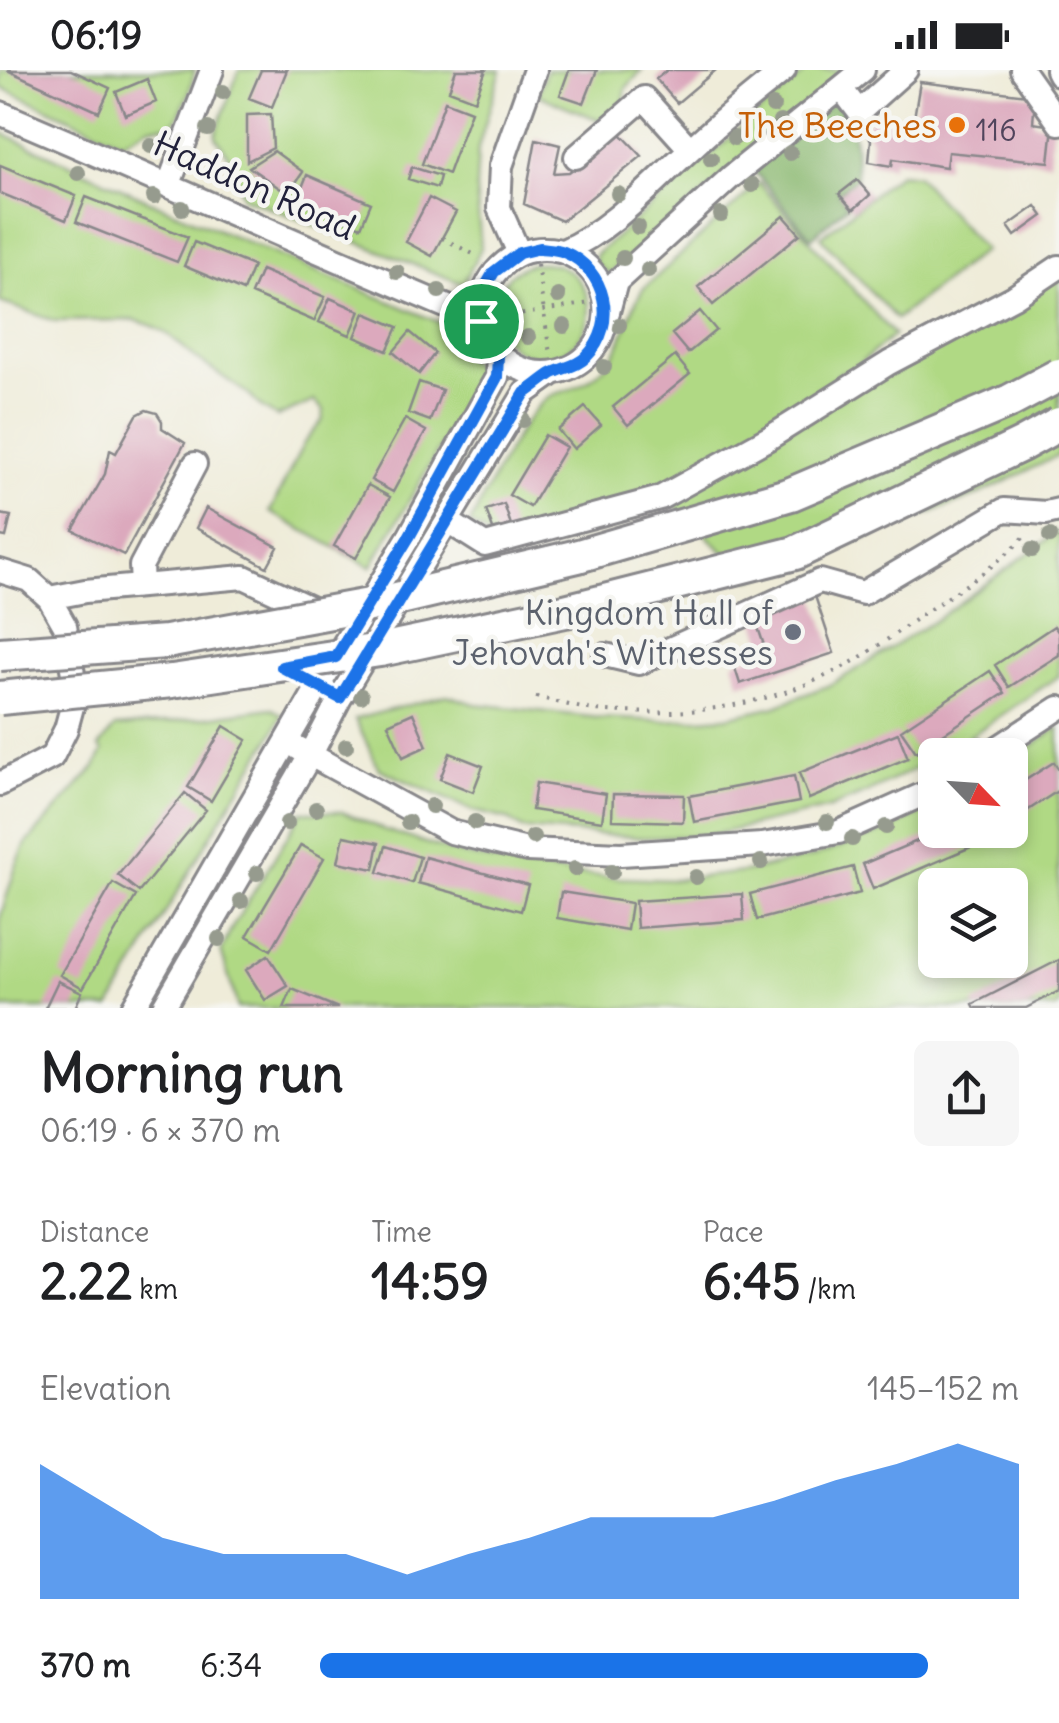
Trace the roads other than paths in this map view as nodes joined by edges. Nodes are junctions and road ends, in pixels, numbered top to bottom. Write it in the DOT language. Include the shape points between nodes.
graph roads {
  1 [pos="212,70"];
  2 [pos="535,70"];
  3 [pos="784,70"];
  4 [pos="863,70"];
  5 [pos="906,70"];
  6 [pos="1022,70"];
  7 [pos="841,88"];
  8 [pos="0,113"];
  9 [pos="1059,123"];
  10 [pos="690,149"];
  11 [pos="576,157"];
  12 [pos="168,184"];
  13 [pos="527,251"];
  14 [pos="562,251"];
  15 [pos="1059,267"];
  16 [pos="481,321"];
  17 [pos="602,333"];
  18 [pos="498,355"];
  19 [pos="553,373"];
  20 [pos="1059,375"];
  21 [pos="1059,424"];
  22 [pos="195,464"];
  23 [pos="1052,512"];
  24 [pos="447,521"];
  25 [pos="0,571"];
  26 [pos="142,586"];
  27 [pos="48,598"];
  28 [pos="354,628"];
  29 [pos="0,654"];
  30 [pos="605,655"];
  31 [pos="336,657"];
  32 [pos="282,667"];
  33 [pos="318,687"];
  34 [pos="76,692"];
  35 [pos="0,698"];
  36 [pos="340,698"];
  37 [pos="1059,708"];
  38 [pos="1012,738"];
  39 [pos="288,743"];
  40 [pos="311,754"];
  41 [pos="0,784"];
  42 [pos="918,796"];
  43 [pos="148,1006"];
  1 -- 12 [label="street"];
  2 -- 13 [label="street" via="501,166 499,208"];
  3 -- 10 [label="street"];
  4 -- 7 [label="street"];
  5 -- 7 [label="street" via="859,112"];
  6 -- 9 [label="street"];
  7 -- 17 [label="street" via="616,282"];
  8 -- 12 [label="street, Haddon Road"];
  10 -- 11 [label="street" via="644,98"];
  10 -- 14 [label="street" via="607,225"];
  12 -- 16 [label="street, Haddon Road"];
  13 -- 14 [label="street"];
  13 -- 16 [label="street" via="494,272"];
  14 -- 17 [label="street" via="599,282 606,306"];
  15 -- 24 [label="street" via="660,498 485,545"];
  16 -- 18 [label="street"];
  17 -- 19 [label="street" via="585,359"];
  18 -- 19 [label="street" via="515,367"];
  18 -- 28 [label="street" via="497,377"];
  19 -- 24 [label="street" via="525,393"];
  20 -- 29 [label="highway, bridge" via="790,494 578,556 375,604 166,642"];
  21 -- 35 [label="highway, bridge" via="776,558 380,650"];
  22 -- 26 [label="street" via="141,566"];
  23 -- 30 [label="street" via="1004,510 863,593 820,581 639,663"];
  24 -- 36 [label="street"];
  25 -- 27 [label="street" via="30,580"];
  26 -- 27 [label="street"];
  26 -- 28 [label="street" via="244,577"];
  27 -- 34 [label="street" via="64,626"];
  28 -- 31 [label="street"];
  31 -- 32 [label="street"];
  31 -- 33 [label="street"];
  32 -- 33 [label="street"];
  32 -- 34 [label="street"];
  33 -- 36 [label="street"];
  33 -- 39 [label="street"];
  34 -- 41 [label="street" via="52,757"];
  36 -- 40 [label="street"];
  37 -- 38 [label="street"];
  39 -- 40 [label="street"];
  39 -- 43 [label="street"];
  40 -- 42 [label="street" via="451,832 526,850 621,854 762,845 840,832"];
  40 -- 43 [label="street"];
}
